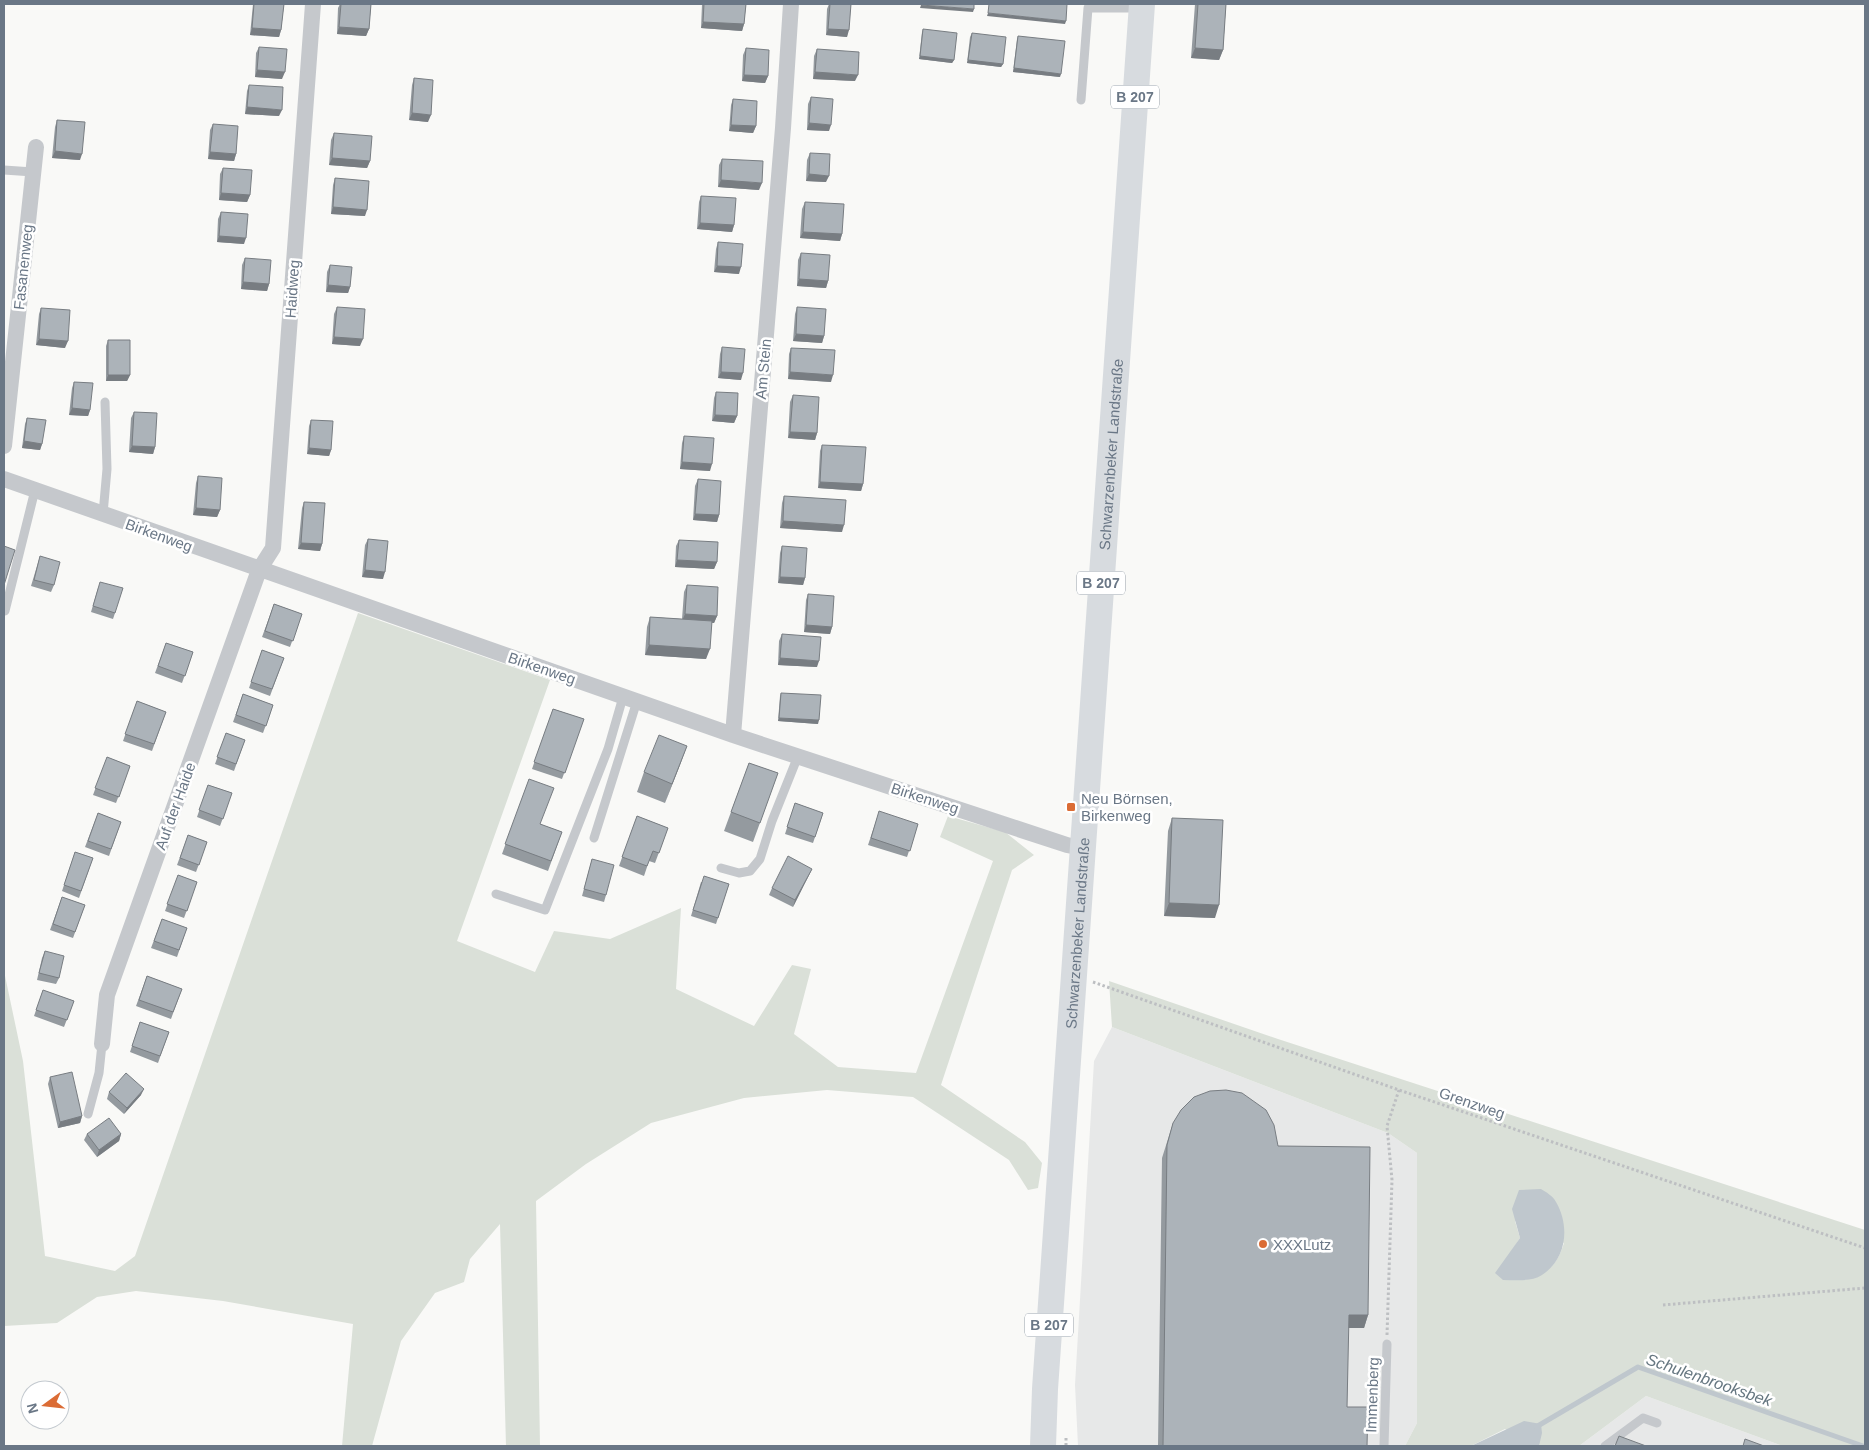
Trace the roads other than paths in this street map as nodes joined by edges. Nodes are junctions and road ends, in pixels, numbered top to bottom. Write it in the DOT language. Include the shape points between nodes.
graph roads {
  1 [pos="313,4"];
  2 [pos="791,4"];
  3 [pos="1141,6"];
  4 [pos="1081,100"];
  5 [pos="36,148"];
  6 [pos="4,170"];
  7 [pos="33,172"];
  8 [pos="105,402"];
  9 [pos="4,446"];
  10 [pos="4,479"];
  11 [pos="35,490"];
  12 [pos="103,514"];
  13 [pos="259,570"];
  14 [pos="5,611"];
  15 [pos="630,699"];
  16 [pos="734,735"];
  17 [pos="798,756"];
  18 [pos="594,838"];
  19 [pos="1082,848"];
  20 [pos="721,868"];
  21 [pos="496,894"];
  22 [pos="102,1044"];
  23 [pos="88,1114"];
  24 [pos="1387,1344"];
  25 [pos="1657,1423"];
  26 [pos="1043,1446"];
  27 [pos="1384,1446"];
  28 [pos="1604,1446"];
  1 -- 13 [label="street, Haidweg" via="273,548"];
  2 -- 16 [label="street, Am Stein"];
  3 -- 4 [label="lane" via="1088,8"];
  3 -- 19 [label="main road, Schwarzenbeker Landstraße / B 207"];
  5 -- 7 [label="street, Fasanenweg"];
  6 -- 7 [label="lane"];
  7 -- 9 [label="street, Fasanenweg"];
  8 -- 12 [label="lane" via="107,469"];
  10 -- 11 [label="street, Birkenweg"];
  11 -- 12 [label="street, Birkenweg"];
  11 -- 14 [label="lane"];
  12 -- 13 [label="street, Birkenweg"];
  13 -- 15 [label="street, Birkenweg"];
  13 -- 22 [label="street, Auf der Haide" via="107,995"];
  15 -- 16 [label="street, Birkenweg"];
  15 -- 18 [label="lane"];
  15 -- 21 [label="lane" via="545,910"];
  16 -- 17 [label="street, Birkenweg"];
  17 -- 19 [label="street, Birkenweg" via="1067,846"];
  17 -- 20 [label="lane" via="760,859 750,871 739,873"];
  19 -- 26 [label="main road, Schwarzenbeker Landstraße / B 207"];
  22 -- 23 [label="lane" via="99,1073"];
  24 -- 27 [label="lane, Immenberg"];
  25 -- 28 [label="lane" via="1643,1418"];
}
